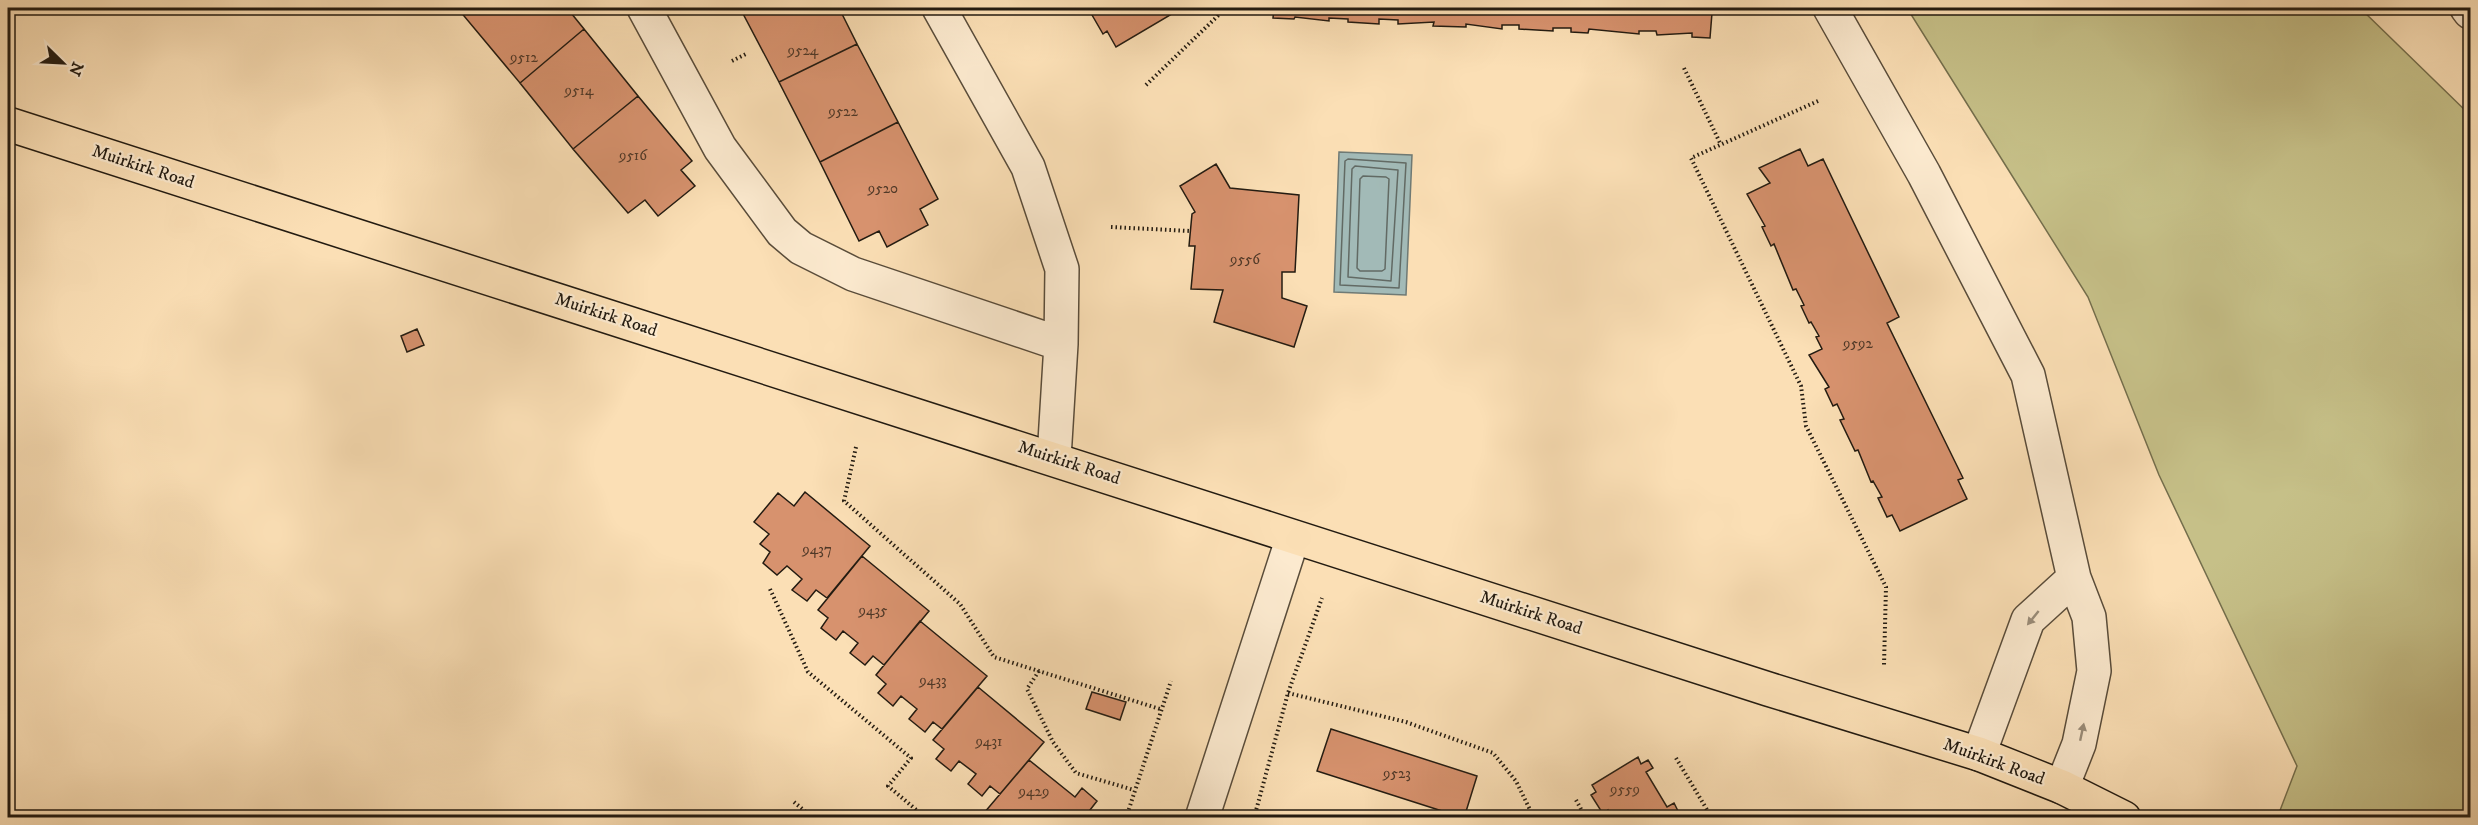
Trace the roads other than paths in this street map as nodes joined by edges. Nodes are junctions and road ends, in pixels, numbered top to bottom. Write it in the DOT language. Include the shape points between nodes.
graph roads {
  1 [pos="644,8"];
  2 [pos="939,8"];
  3 [pos="1830,8"];
  4 [pos="2466,8"];
  5 [pos="2470,12"];
  6 [pos="8,124"];
  7 [pos="1061,344"];
  8 [pos="1054,458"];
  9 [pos="1293,537"];
  10 [pos="2074,578"];
  11 [pos="1979,754"];
  12 [pos="2062,787"];
  13 [pos="1202,818"];
  14 [pos="2124,818"];
  1 -- 7 [label="street" via="720,147 782,232 801,248 853,274"];
  2 -- 7 [label="street" via="1028,167 1062,269"];
  3 -- 10 [label="street" via="1924,174 2028,375"];
  4 -- 5 [label="street"];
  6 -- 8 [label="main road, Muirkirk Road"];
  7 -- 8 [label="street"];
  8 -- 9 [label="main road, Muirkirk Road"];
  9 -- 11 [label="main road, Muirkirk Road"];
  9 -- 13 [label="street"];
  10 -- 11 [label="street, one-way" via="2028,620"];
  12 -- 10 [label="street, one-way" via="2079,744 2094,671 2090,617"];
  11 -- 12 [label="main road, Muirkirk Road"];
  12 -- 14 [label="main road, Muirkirk Road"];
}
